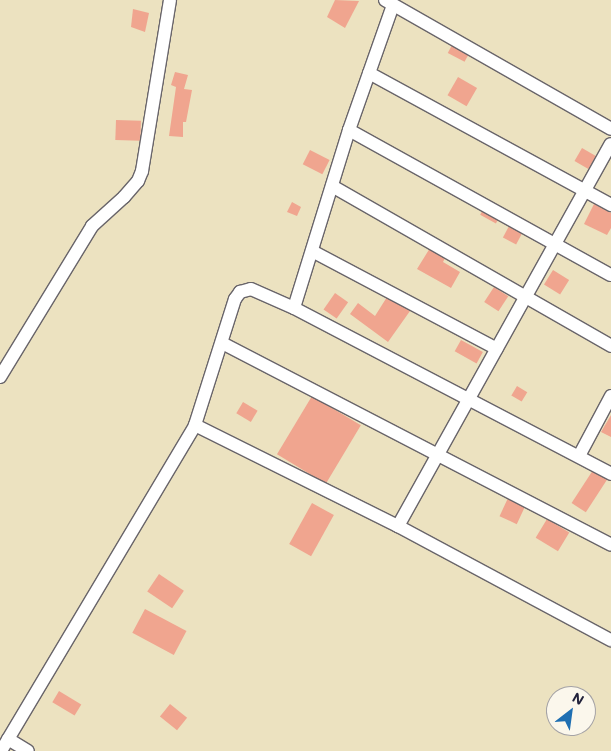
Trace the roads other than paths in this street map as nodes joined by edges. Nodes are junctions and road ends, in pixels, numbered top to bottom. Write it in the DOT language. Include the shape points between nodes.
graph roads {
  1 [pos="170,0"];
  2 [pos="389,2"];
  3 [pos="369,73"];
  4 [pos="611,129"];
  5 [pos="349,130"];
  6 [pos="611,144"];
  7 [pos="332,186"];
  8 [pos="585,191"];
  9 [pos="611,205"];
  10 [pos="556,244"];
  11 [pos="312,251"];
  12 [pos="611,275"];
  13 [pos="526,297"];
  14 [pos="294,308"];
  15 [pos="222,343"];
  16 [pos="611,346"];
  17 [pos="497,349"];
  18 [pos="0,377"];
  19 [pos="469,399"];
  20 [pos="610,402"];
  21 [pos="195,425"];
  22 [pos="438,455"];
  23 [pos="579,456"];
  24 [pos="611,474"];
  25 [pos="398,526"];
  26 [pos="611,546"];
  27 [pos="611,640"];
  28 [pos="8,739"];
  29 [pos="1,751"];
  30 [pos="28,751"];
  1 -- 18 [label="street" via="138,181 92,226"];
  2 -- 3 [label="street"];
  2 -- 4 [label="street"];
  3 -- 5 [label="street"];
  3 -- 8 [label="street"];
  5 -- 7 [label="street"];
  5 -- 10 [label="street"];
  6 -- 8 [label="street"];
  7 -- 11 [label="street"];
  7 -- 13 [label="street"];
  8 -- 9 [label="street"];
  8 -- 10 [label="street"];
  10 -- 12 [label="street"];
  10 -- 13 [label="street"];
  11 -- 14 [label="street"];
  11 -- 17 [label="street"];
  13 -- 16 [label="street"];
  13 -- 17 [label="street"];
  14 -- 15 [label="street" via="243,289 235,299"];
  14 -- 19 [label="street"];
  15 -- 21 [label="street"];
  15 -- 22 [label="street"];
  17 -- 19 [label="street"];
  19 -- 22 [label="street"];
  19 -- 23 [label="street"];
  20 -- 23 [label="street"];
  21 -- 25 [label="street"];
  21 -- 28 [label="street"];
  22 -- 25 [label="street"];
  22 -- 26 [label="street"];
  23 -- 24 [label="street"];
  25 -- 27 [label="street"];
  28 -- 29 [label="street"];
  28 -- 30 [label="street"];
}
